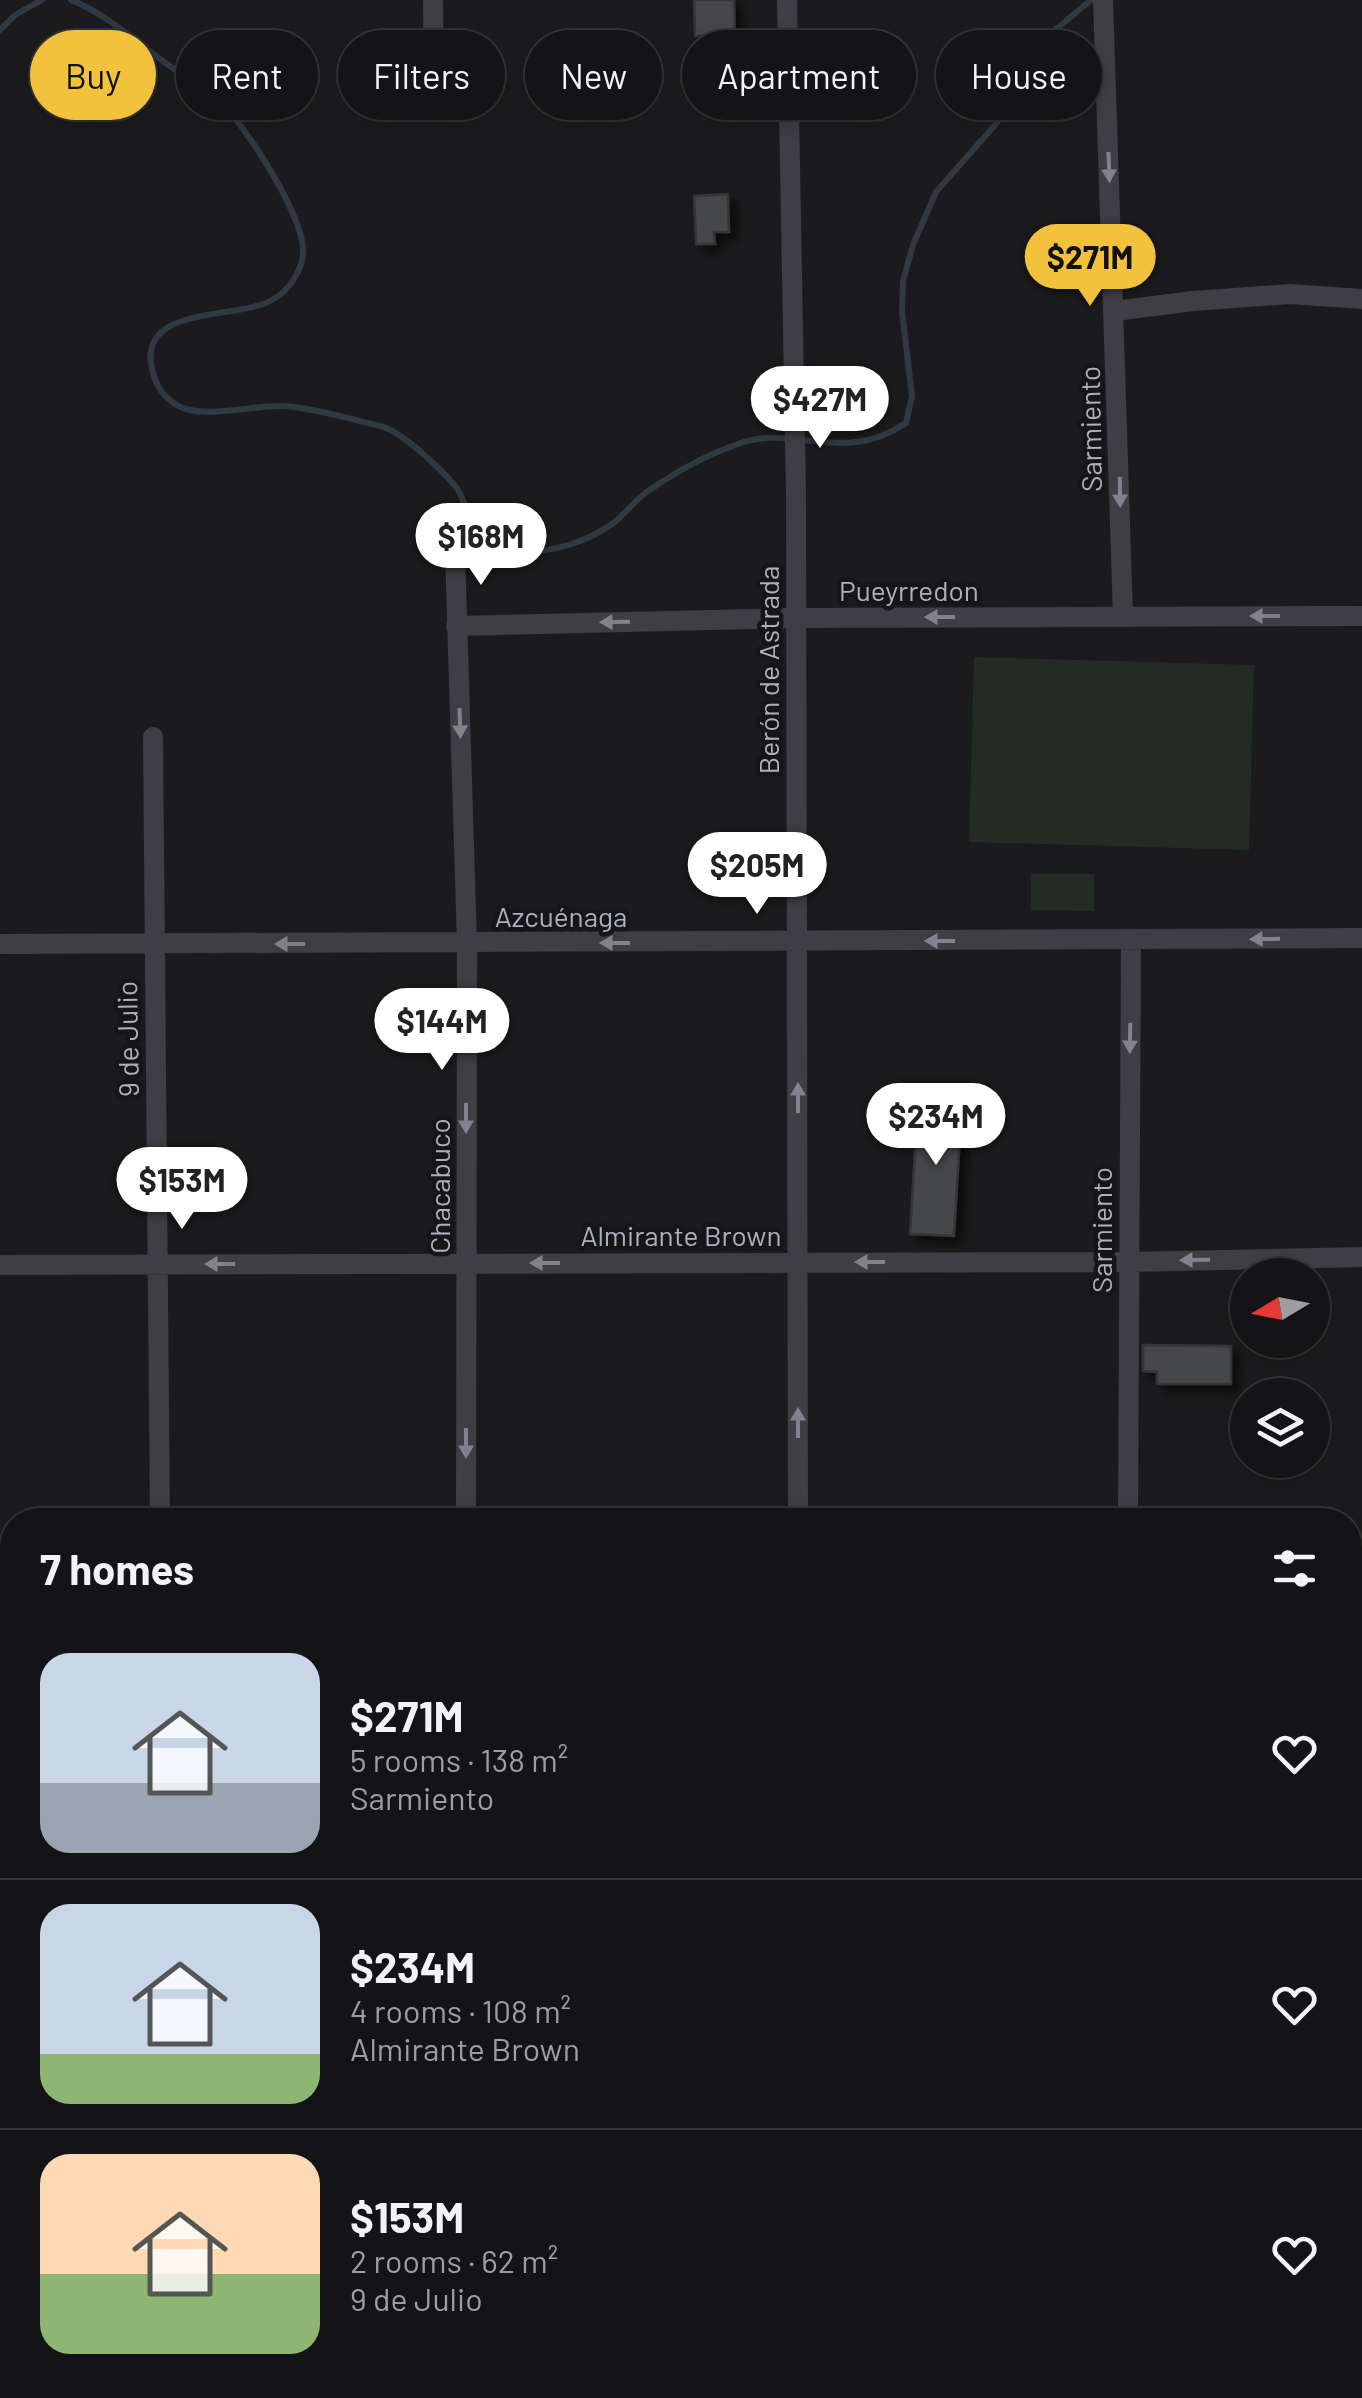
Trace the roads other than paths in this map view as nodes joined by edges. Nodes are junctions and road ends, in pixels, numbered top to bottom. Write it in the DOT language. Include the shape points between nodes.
graph roads {
  1 [pos="433,0"];
  2 [pos="787,0"];
  3 [pos="1103,0"];
  4 [pos="433,30"];
  5 [pos="1362,299"];
  6 [pos="1115,311"];
  7 [pos="455,552"];
  8 [pos="1123,616"];
  9 [pos="1362,616"];
  10 [pos="794,618"];
  11 [pos="456,626"];
  12 [pos="153,737"];
  13 [pos="1362,938"];
  14 [pos="1131,941"];
  15 [pos="799,942"];
  16 [pos="0,944"];
  17 [pos="153,944"];
  18 [pos="468,944"];
  19 [pos="1362,1257"];
  20 [pos="797,1262"];
  21 [pos="1128,1262"];
  22 [pos="158,1264"];
  23 [pos="466,1264"];
  24 [pos="0,1265"];
  25 [pos="160,1508"];
  26 [pos="466,1508"];
  27 [pos="798,1508"];
  28 [pos="1128,1508"];
  1 -- 4 [label="street"];
  2 -- 10 [label="street, Berón de Astrada"];
  3 -- 6 [label="street, Sarmiento, one-way"];
  5 -- 6 [label="street" via="1290,294"];
  6 -- 8 [label="street, Sarmiento, one-way"];
  7 -- 11 [label="street, Chacabuco"];
  9 -- 8 [label="street, Pueyrredon, one-way"];
  8 -- 10 [label="street, Pueyrredon, one-way"];
  10 -- 11 [label="street, Pueyrredon, one-way"];
  10 -- 15 [label="street, Berón de Astrada"];
  11 -- 18 [label="street, Chacabuco, one-way"];
  12 -- 17 [label="street, 9 de Julio"];
  13 -- 14 [label="street, Azcuénaga, one-way"];
  14 -- 15 [label="street, Azcuénaga, one-way"];
  14 -- 21 [label="street, Sarmiento, one-way"];
  15 -- 18 [label="street, Azcuénaga, one-way"];
  20 -- 15 [label="street, Berón de Astrada, one-way"];
  16 -- 17 [label="street, Azcuénaga"];
  18 -- 17 [label="street, Azcuénaga, one-way"];
  17 -- 22 [label="street, 9 de Julio"];
  18 -- 23 [label="street, Chacabuco, one-way"];
  19 -- 21 [label="street, Almirante Brown, one-way"];
  21 -- 20 [label="street, Almirante Brown, one-way"];
  20 -- 23 [label="street, Almirante Brown, one-way"];
  27 -- 20 [label="street, Berón de Astrada, one-way"];
  21 -- 28 [label="street, Sarmiento"];
  23 -- 22 [label="street, Almirante Brown, one-way"];
  22 -- 24 [label="street, Almirante Brown"];
  22 -- 25 [label="street, 9 de Julio"];
  23 -- 26 [label="street, Chacabuco, one-way"];
}
